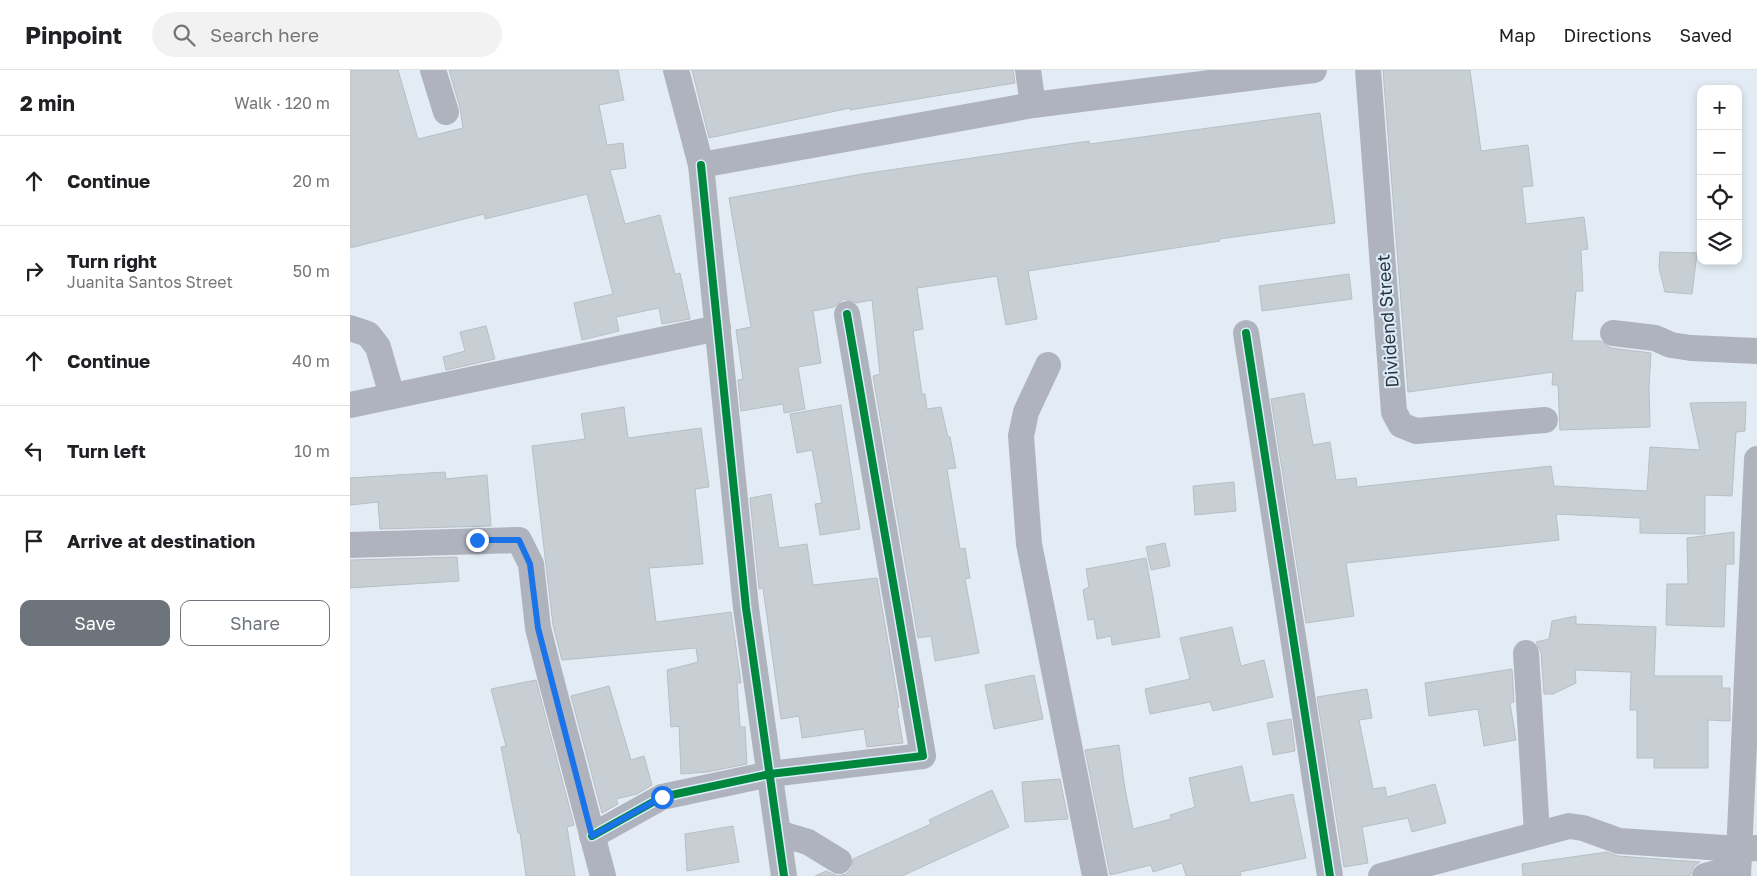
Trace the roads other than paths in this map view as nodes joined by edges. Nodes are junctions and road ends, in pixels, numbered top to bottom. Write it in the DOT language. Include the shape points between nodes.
graph roads {
  1 [pos="433,70"];
  2 [pos="676,70"];
  3 [pos="1028,70"];
  4 [pos="1314,70"];
  5 [pos="1368,70"];
  6 [pos="1033,105"];
  7 [pos="446,112"];
  8 [pos="701,165"];
  9 [pos="846,314"];
  10 [pos="350,328"];
  11 [pos="718,328"];
  12 [pos="1246,333"];
  13 [pos="1612,333"];
  14 [pos="1757,351"];
  15 [pos="1048,365"];
  16 [pos="392,396"];
  17 [pos="350,405"];
  18 [pos="1545,420"];
  19 [pos="1757,459"];
  20 [pos="350,545"];
  21 [pos="1526,653"];
  22 [pos="770,774"];
  23 [pos="778,833"];
  24 [pos="1537,834"];
  25 [pos="592,836"];
  26 [pos="1743,860"];
  27 [pos="839,861"];
  28 [pos="603,876"];
  29 [pos="784,876"];
  30 [pos="1094,876"];
  31 [pos="1330,876"];
  32 [pos="1381,876"];
  33 [pos="1705,876"];
  1 -- 7 [label="street"];
  2 -- 8 [label="street"];
  3 -- 6 [label="street"];
  4 -- 6 [label="street"];
  5 -- 18 [label="street, Dividend Street" via="1394,412 1401,425 1416,430"];
  6 -- 8 [label="street"];
  8 -- 11 [label="street"];
  9 -- 22 [label="street" via="923,756"];
  10 -- 16 [label="street" via="368,334 378,347"];
  11 -- 16 [label="street"];
  11 -- 22 [label="street" via="746,608"];
  12 -- 31 [label="street"];
  13 -- 14 [label="street" via="1655,338 1691,348"];
  15 -- 30 [label="street" via="1026,412 1021,436 1029,544"];
  16 -- 17 [label="street"];
  19 -- 26 [label="street"];
  20 -- 25 [label="street" via="519,540 530,564 538,628"];
  21 -- 24 [label="street"];
  22 -- 23 [label="street"];
  22 -- 25 [label="street" via="662,797"];
  23 -- 27 [label="street" via="808,842"];
  23 -- 29 [label="street"];
  24 -- 26 [label="street" via="1569,826 1619,841"];
  24 -- 32 [label="street"];
  25 -- 28 [label="street"];
  26 -- 33 [label="street"];
}
